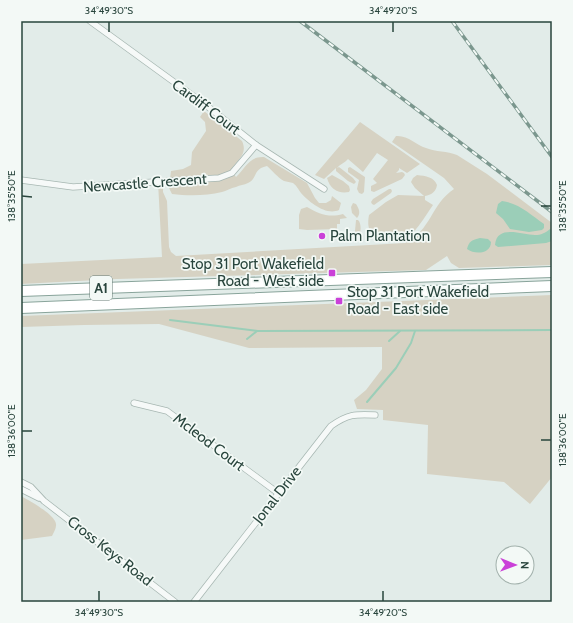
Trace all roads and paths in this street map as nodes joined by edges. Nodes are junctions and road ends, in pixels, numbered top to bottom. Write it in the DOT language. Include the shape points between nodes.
graph roads {
  1 [pos="90,21"];
  2 [pos="256,145"];
  3 [pos="21,180"];
  4 [pos="324,189"];
  5 [pos="552,272"];
  6 [pos="552,286"];
  7 [pos="21,291"];
  8 [pos="21,308"];
  9 [pos="134,403"];
  10 [pos="375,415"];
  11 [pos="21,482"];
  12 [pos="21,489"];
  13 [pos="278,493"];
  14 [pos="44,501"];
  15 [pos="175,602"];
  16 [pos="194,602"];
  1 -- 2 [label="street, Cardiff Court"];
  2 -- 3 [label="street, Newcastle Crescent" via="232,173 219,178 73,187"];
  2 -- 4 [label="street, Cardiff Court"];
  5 -- 7 [label="highway, A1"];
  6 -- 8 [label="highway, A1"];
  9 -- 13 [label="street, Mcleod Court" via="167,411"];
  10 -- 13 [label="street, Jonal Drive" via="356,414 343,418 331,426"];
  11 -- 14 [label="street, Cross Keys Road"];
  12 -- 14 [label="street, Cross Keys Road"];
  13 -- 16 [label="street, Jonal Drive"];
  14 -- 15 [label="street, Cross Keys Road"];
}
